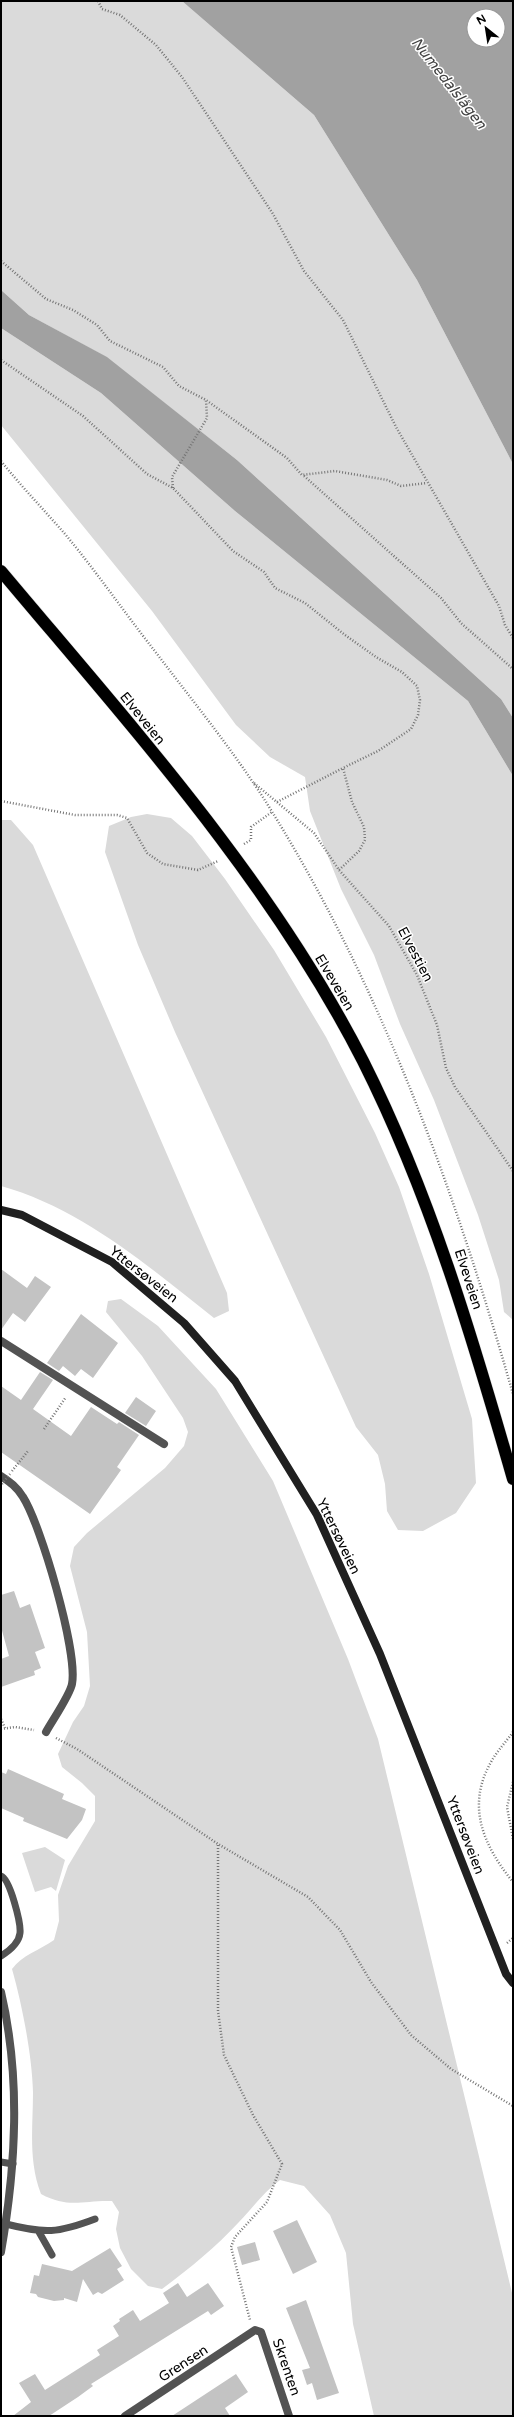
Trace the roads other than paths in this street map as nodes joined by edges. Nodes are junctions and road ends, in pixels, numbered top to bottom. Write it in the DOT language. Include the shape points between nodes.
graph roads {
  1 [pos="1,571"];
  2 [pos="1,1210"];
  3 [pos="1,1341"];
  4 [pos="164,1444"];
  5 [pos="513,1479"];
  6 [pos="2,1480"];
  7 [pos="46,1732"];
  8 [pos="1,1876"];
  9 [pos="1,1956"];
  10 [pos="513,1983"];
  11 [pos="1,1992"];
  12 [pos="2,2001"];
  13 [pos="1,2162"];
  14 [pos="13,2164"];
  15 [pos="95,2219"];
  16 [pos="6,2224"];
  17 [pos="39,2232"];
  18 [pos="1,2252"];
  19 [pos="52,2255"];
  20 [pos="255,2330"];
  21 [pos="126,2416"];
  22 [pos="289,2416"];
  1 -- 5 [label="highway, Elveveien" via="231,852 282,923 330,1001 391,1119 422,1192 452,1276"];
  2 -- 10 [label="main road, Yttersøveien" via="22,1215 112,1262 184,1323 235,1381 317,1515 380,1654 506,1974"];
  3 -- 4 [label="street"];
  6 -- 7 [label="street" via="15,1485 40,1533 72,1648 72,1685"];
  8 -- 9 [label="lane" via="7,1882 20,1920 20,1934 16,1944"];
  11 -- 12 [label="street"];
  12 -- 14 [label="street" via="14,2068"];
  13 -- 14 [label="lane"];
  14 -- 16 [label="street"];
  15 -- 17 [label="lane" via="58,2230"];
  16 -- 17 [label="lane"];
  16 -- 18 [label="street"];
  17 -- 19 [label="lane"];
  20 -- 21 [label="street, Grensen"];
  20 -- 22 [label="street, Skrenten" via="261,2332"];
}
